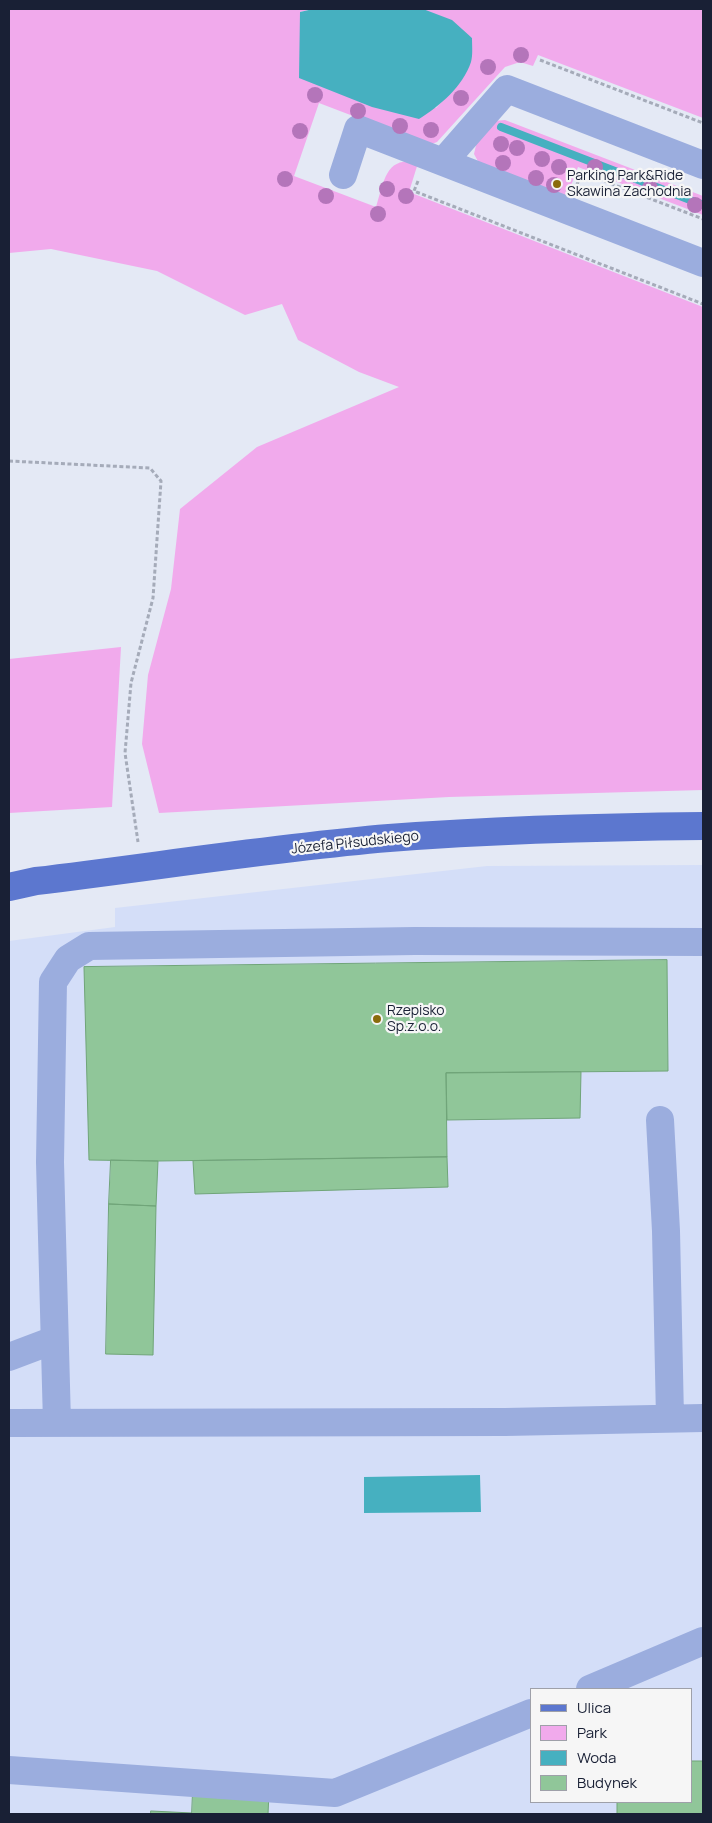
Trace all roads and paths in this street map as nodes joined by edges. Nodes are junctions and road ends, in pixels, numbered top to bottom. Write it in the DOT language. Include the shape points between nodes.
graph roads {
  1 [pos="540,60"];
  2 [pos="703,123"];
  3 [pos="443,162"];
  4 [pos="703,165"];
  5 [pos="581,172"];
  6 [pos="343,175"];
  7 [pos="414,191"];
  8 [pos="703,219"];
  9 [pos="703,263"];
  10 [pos="703,304"];
  11 [pos="9,461"];
  12 [pos="703,826"];
  13 [pos="142,868"];
  14 [pos="9,887"];
  15 [pos="703,942"];
  16 [pos="660,1120"];
  17 [pos="54,1340"];
  18 [pos="9,1357"];
  19 [pos="670,1418"];
  20 [pos="703,1418"];
  21 [pos="9,1423"];
  22 [pos="57,1423"];
  23 [pos="703,1641"];
  24 [pos="592,1688"];
  25 [pos="530,1713"];
  26 [pos="9,1770"];
  1 -- 2 [label="path"];
  3 -- 4 [label="lane" via="507,89"];
  3 -- 6 [label="lane" via="358,129"];
  3 -- 9 [label="lane"];
  5 -- 8 [label="path"];
  7 -- 10 [label="path"];
  11 -- 13 [label="path" via="150,468 161,481 153,598 131,683 125,753"];
  12 -- 13 [label="main road, Józefa Piłsudskiego" via="535,829 388,838"];
  13 -- 14 [label="main road, Józefa Piłsudskiego"];
  15 -- 17 [label="lane" via="415,941 89,946 68,959 53,982 50,1162"];
  16 -- 19 [label="lane"];
  17 -- 18 [label="lane"];
  17 -- 22 [label="lane"];
  19 -- 20 [label="lane"];
  19 -- 22 [label="lane" via="505,1422"];
  21 -- 22 [label="lane"];
  23 -- 24 [label="lane"];
  25 -- 26 [label="lane" via="335,1793"];
}
